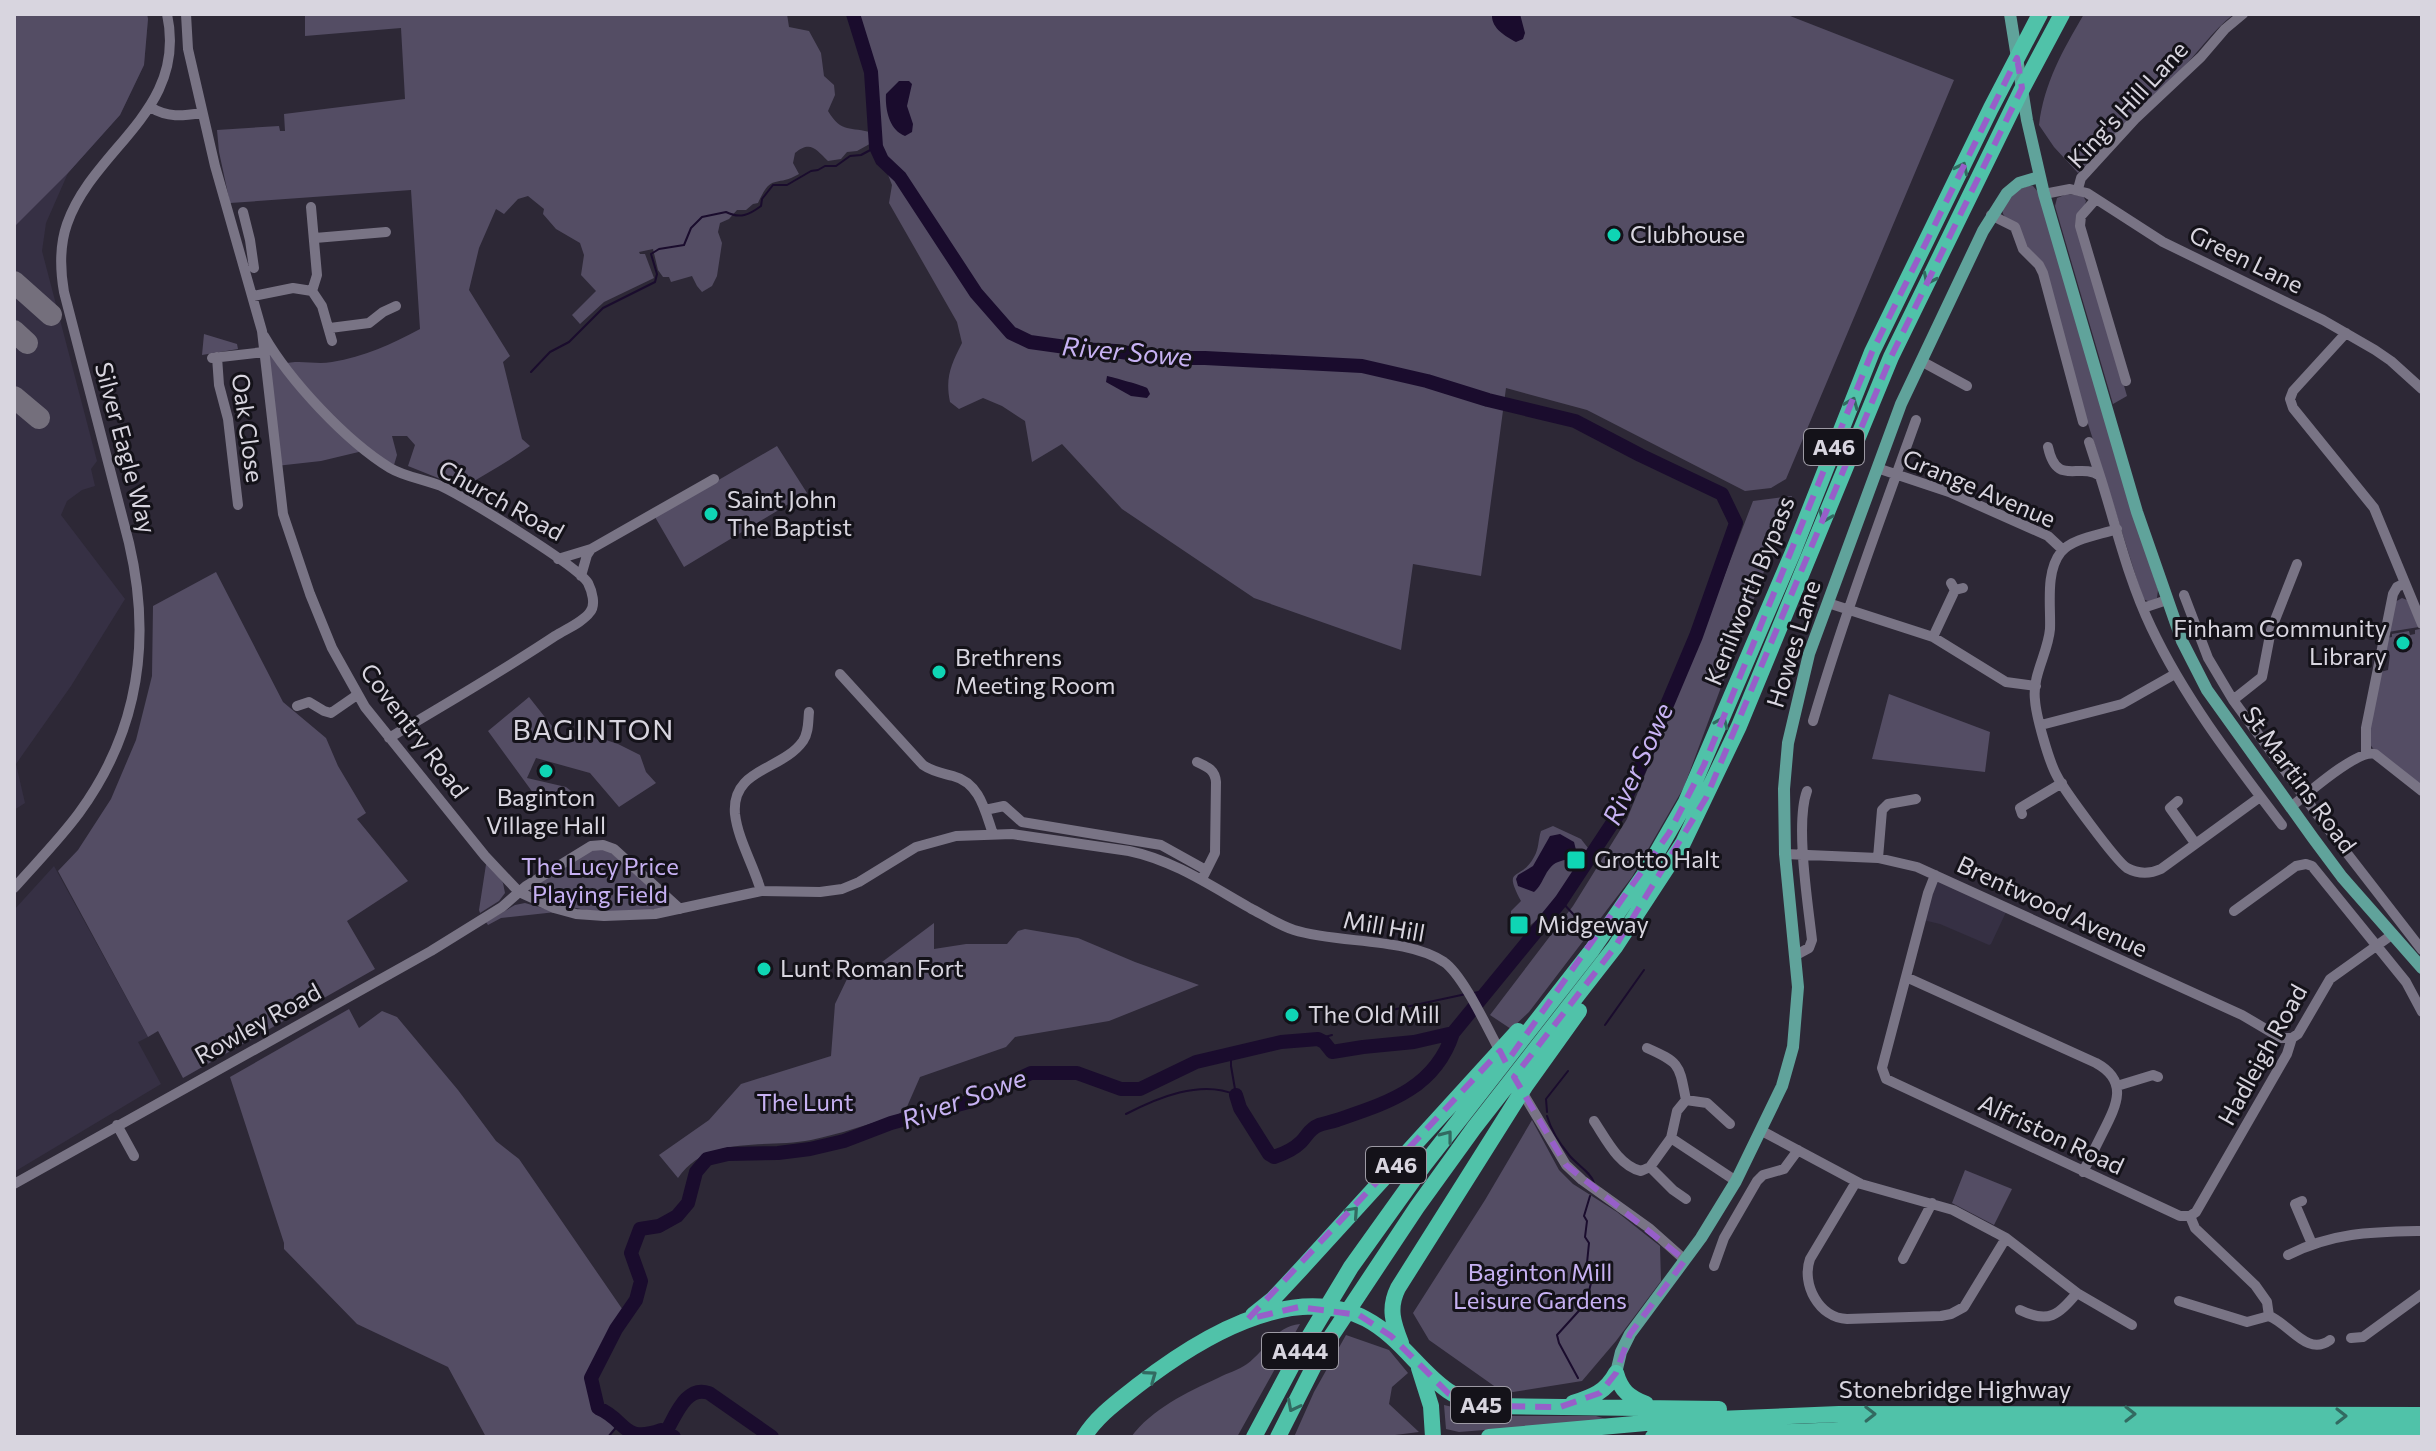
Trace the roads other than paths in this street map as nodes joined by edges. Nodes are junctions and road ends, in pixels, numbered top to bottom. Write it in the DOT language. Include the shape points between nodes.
graph roads {
  1 [pos="167,14"];
  2 [pos="186,14"];
  3 [pos="2010,14"];
  4 [pos="2040,14"];
  5 [pos="2062,14"];
  6 [pos="2243,14"];
  7 [pos="150,107"];
  8 [pos="202,113"];
  9 [pos="2039,177"];
  10 [pos="2078,189"];
  11 [pos="2044,194"];
  12 [pos="2096,199"];
  13 [pos="311,207"];
  14 [pos="243,212"];
  15 [pos="1991,215"];
  16 [pos="247,232"];
  17 [pos="386,232"];
  18 [pos="233,235"];
  19 [pos="315,238"];
  20 [pos="254,268"];
  21 [pos="312,291"];
  22 [pos="253,296"];
  23 [pos="396,306"];
  24 [pos="330,328"];
  25 [pos="262,331"];
  26 [pos="2346,333"];
  27 [pos="332,341"];
  28 [pos="264,352"];
  29 [pos="1921,361"];
  30 [pos="2126,381"];
  31 [pos="1967,386"];
  32 [pos="2422,389"];
  33 [pos="1916,420"];
  34 [pos="2083,422"];
  35 [pos="2089,442"];
  36 [pos="2048,447"];
  37 [pos="1877,468"];
  38 [pos="1897,474"];
  39 [pos="2100,476"];
  40 [pos="714,479"];
  41 [pos="238,505"];
  42 [pos="2117,529"];
  43 [pos="591,549"];
  44 [pos="2063,550"];
  45 [pos="558,559"];
  46 [pos="2299,561"];
  47 [pos="581,576"];
  48 [pos="2405,583"];
  49 [pos="1957,587"];
  50 [pos="2184,595"];
  51 [pos="2167,600"];
  52 [pos="1828,603"];
  53 [pos="2143,608"];
  54 [pos="1849,609"];
  55 [pos="2422,624"];
  56 [pos="1933,637"];
  57 [pos="840,674"];
  58 [pos="2175,674"];
  59 [pos="2036,686"];
  60 [pos="357,695"];
  61 [pos="2233,700"];
  62 [pos="297,706"];
  63 [pos="809,712"];
  64 [pos="1813,721"];
  65 [pos="2041,725"];
  66 [pos="1739,726"];
  67 [pos="389,738"];
  68 [pos="2366,753"];
  69 [pos="1197,762"];
  70 [pos="2062,783"];
  71 [pos="1807,791"];
  72 [pos="2422,791"];
  73 [pos="2260,797"];
  74 [pos="2304,797"];
  75 [pos="1916,799"];
  76 [pos="2178,801"];
  77 [pos="2291,807"];
  78 [pos="985,810"];
  79 [pos="2022,814"];
  80 [pos="2282,825"];
  81 [pos="993,834"];
  82 [pos="2195,843"];
  83 [pos="1785,854"];
  84 [pos="1804,854"];
  85 [pos="1878,858"];
  86 [pos="1935,875"];
  87 [pos="1204,876"];
  88 [pos="14,888"];
  89 [pos="761,891"];
  90 [pos="519,892"];
  91 [pos="680,909"];
  92 [pos="2250,917"];
  93 [pos="2393,934"];
  94 [pos="2376,945"];
  95 [pos="1592,950"];
  96 [pos="2422,950"];
  97 [pos="1796,955"];
  98 [pos="2422,968"];
  99 [pos="1906,977"];
  100 [pos="2422,1012"];
  101 [pos="1562,1015"];
  102 [pos="2292,1038"];
  103 [pos="1647,1048"];
  104 [pos="1511,1076"];
  105 [pos="2158,1077"];
  106 [pos="2117,1086"];
  107 [pos="1686,1100"];
  108 [pos="1594,1121"];
  109 [pos="1730,1124"];
  110 [pos="117,1125"];
  111 [pos="1762,1131"];
  112 [pos="1671,1138"];
  113 [pos="1798,1150"];
  114 [pos="134,1156"];
  115 [pos="1650,1167"];
  116 [pos="2083,1172"];
  117 [pos="1736,1181"];
  118 [pos="1856,1182"];
  119 [pos="14,1184"];
  120 [pos="1686,1199"];
  121 [pos="2302,1201"];
  122 [pos="1932,1203"];
  123 [pos="2190,1216"];
  124 [pos="2422,1231"];
  125 [pos="2006,1238"];
  126 [pos="2312,1244"];
  127 [pos="2288,1255"];
  128 [pos="1903,1259"];
  129 [pos="1685,1260"];
  130 [pos="1714,1266"];
  131 [pos="2077,1293"];
  132 [pos="2422,1294"];
  133 [pos="2179,1301"];
  134 [pos="2020,1310"];
  135 [pos="2269,1316"];
  136 [pos="1248,1319"];
  137 [pos="2132,1325"];
  138 [pos="2351,1338"];
  139 [pos="2330,1340"];
  140 [pos="1404,1349"];
  141 [pos="1417,1363"];
  142 [pos="1616,1373"];
  143 [pos="1560,1407"];
  144 [pos="1654,1407"];
  145 [pos="2422,1415"];
  146 [pos="1792,1416"];
  147 [pos="1088,1431"];
  148 [pos="2422,1431"];
  149 [pos="1776,1432"];
  150 [pos="1958,1432"];
  151 [pos="1980,1432"];
  152 [pos="1078,1437"];
  153 [pos="1254,1437"];
  154 [pos="1278,1437"];
  155 [pos="1433,1437"];
  156 [pos="1489,1437"];
  157 [pos="1653,1437"];
  158 [pos="1754,1437"];
  1 -- 7 [label="street, Silver Eagle Way" via="169,61"];
  2 -- 8 [label="street, Coventry Road"];
  3 -- 9 [label="main road, St Martins Road"];
  95 -- 4 [label="highway, Kenilworth Bypass / A46, one-way" via="1686,802 1872,352"];
  5 -- 66 [label="highway, Kenilworth Bypass / A46, one-way" via="1891,357"];
  6 -- 10 [label="street, King's Hill Lane" via="2135,119 2081,178"];
  7 -- 8 [label="street" via="166,115"];
  7 -- 88 [label="street, Silver Eagle Way" via="81,197 67,224 61,253 64,292 137,583 141,633 136,683 124,730 93,792"];
  8 -- 18 [label="street, Coventry Road"];
  9 -- 11 [label="main road, St Martins Road"];
  9 -- 15 [label="main road, Howes Lane" via="2012,188"];
  10 -- 11 [label="street"];
  10 -- 12 [label="street, Green Lane"];
  11 -- 51 [label="main road, St Martins Road"];
  12 -- 26 [label="street, Green Lane" via="2163,242"];
  12 -- 30 [label="street" via="2080,222"];
  13 -- 19 [label="street"];
  14 -- 16 [label="street"];
  15 -- 29 [label="main road, Howes Lane"];
  15 -- 34 [label="street" via="2015,227 2023,249 2043,273"];
  16 -- 18 [label="street"];
  16 -- 20 [label="street"];
  17 -- 19 [label="street"];
  18 -- 22 [label="street, Coventry Road"];
  19 -- 21 [label="street" via="317,275"];
  21 -- 22 [label="street" via="293,288"];
  21 -- 24 [label="street"];
  22 -- 25 [label="street, Coventry Road"];
  23 -- 24 [label="street" via="369,323"];
  24 -- 27 [label="street"];
  25 -- 28 [label="street, Coventry Road"];
  25 -- 45 [label="street, Church Road" via="304,391 367,450 391,468 465,498"];
  26 -- 32 [label="street, Green Lane" via="2391,361"];
  26 -- 48 [label="street" via="2293,391 2291,402 2372,504"];
  28 -- 41 [label="street, Oak Close" via="213,358 228,419"];
  28 -- 60 [label="street, Coventry Road" via="288,533 332,648"];
  29 -- 31 [label="street"];
  29 -- 37 [label="main road, Howes Lane"];
  33 -- 38 [label="street, Howes Lane"];
  35 -- 39 [label="street, St Martins Road"];
  36 -- 39 [label="street" via="2061,470"];
  37 -- 38 [label="street, Grange Avenue"];
  37 -- 52 [label="main road, Howes Lane"];
  38 -- 44 [label="street, Grange Avenue" via="2048,536"];
  38 -- 54 [label="street, Howes Lane"];
  39 -- 42 [label="street, St Martins Road"];
  40 -- 43 [label="street, Church Road"];
  42 -- 44 [label="street"];
  42 -- 53 [label="street, St Martins Road"];
  43 -- 45 [label="street, Church Road"];
  43 -- 47 [label="street, Church Road"];
  44 -- 59 [label="street" via="2054,567 2049,632"];
  45 -- 47 [label="street"];
  46 -- 61 [label="street" via="2271,630 2262,677"];
  47 -- 67 [label="street" via="593,602 589,614"];
  48 -- 55 [label="street"];
  48 -- 68 [label="street" via="2393,594 2366,728"];
  49 -- 56 [label="street"];
  50 -- 61 [label="street, St Martins Road" via="2208,658"];
  51 -- 53 [label="street"];
  51 -- 77 [label="main road, St Martins Road" via="2207,690"];
  52 -- 54 [label="street"];
  52 -- 83 [label="main road, Howes Lane" via="1809,654 1788,743"];
  53 -- 58 [label="street, St Martins Road"];
  54 -- 56 [label="street"];
  54 -- 64 [label="street, Howes Lane"];
  56 -- 59 [label="street" via="2006,682"];
  57 -- 78 [label="street" via="923,765 964,781"];
  58 -- 65 [label="street" via="2122,704"];
  58 -- 73 [label="street, St Martins Road"];
  59 -- 65 [label="street"];
  60 -- 62 [label="street" via="331,713 310,702"];
  60 -- 67 [label="street, Coventry Road"];
  61 -- 74 [label="street, St Martins Road"];
  63 -- 89 [label="street" via="801,743 738,790 736,819"];
  65 -- 70 [label="street"];
  66 -- 101 [label="highway, A46" via="1683,843 1615,947"];
  66 -- 104 [label="highway, A46" via="1713,801 1627,945"];
  67 -- 90 [label="street, Coventry Road"];
  68 -- 72 [label="street" via="2375,754"];
  68 -- 74 [label="street"];
  69 -- 87 [label="street" via="1215,774 1216,782 1215,853"];
  70 -- 79 [label="street" via="2020,808"];
  70 -- 82 [label="street" via="2120,862 2135,871 2155,872"];
  71 -- 84 [label="street"];
  73 -- 80 [label="street, St Martins Road"];
  73 -- 82 [label="street"];
  74 -- 77 [label="street"];
  74 -- 96 [label="street, St Martins Road"];
  75 -- 85 [label="street" via="1882,810"];
  76 -- 82 [label="street" via="2170,808"];
  77 -- 93 [label="main road, St Martins Road" via="2342,877"];
  78 -- 81 [label="street"];
  78 -- 87 [label="street, Mill Hill" via="1000,805 1022,822 1161,845"];
  81 -- 87 [label="street, Mill Hill" via="1145,854"];
  81 -- 89 [label="street, Coventry Road" via="956,836 916,847 842,889"];
  83 -- 84 [label="street, Brentwood Avenue"];
  83 -- 97 [label="main road, Howes Lane"];
  84 -- 85 [label="street, Brentwood Avenue"];
  84 -- 97 [label="street, Howes Lane" via="1812,940"];
  85 -- 86 [label="street, Brentwood Avenue"];
  86 -- 99 [label="street, Alfriston Road"];
  86 -- 102 [label="street, Brentwood Avenue" via="2242,1015 2281,1038"];
  87 -- 129 [label="street, Mill Hill" via="1291,929 1407,948 1435,957 1454,971 1566,1165"];
  89 -- 91 [label="street, Coventry Road"];
  90 -- 91 [label="street, Coventry Road" via="576,914"];
  90 -- 91 [label="street, Rowley Road" via="591,846 603,845"];
  90 -- 110 [label="street, Rowley Road" via="431,951"];
  92 -- 94 [label="street, St Martins Road" via="2238,908 2303,864 2315,868"];
  93 -- 94 [label="street, Hadleigh Road"];
  93 -- 98 [label="main road, St Martins Road"];
  94 -- 100 [label="street, St Martins Road"];
  94 -- 102 [label="street, Hadleigh Road" via="2330,979"];
  95 -- 104 [label="highway, A444"];
  97 -- 111 [label="main road, Howes Lane" via="1793,1047"];
  99 -- 106 [label="street" via="2096,1063"];
  99 -- 116 [label="street, Alfriston Road" via="1882,1068 1886,1079"];
  101 -- 104 [label="highway, A444"];
  102 -- 123 [label="street, Hadleigh Road" via="2228,1159"];
  103 -- 107 [label="street" via="1679,1066"];
  136 -- 104 [label="highway, A46, one-way"];
  104 -- 140 [label="highway, A46" via="1470,1171 1394,1298 1393,1322"];
  153 -- 104 [label="highway, A444, one-way" via="1351,1267 1424,1165"];
  104 -- 154 [label="highway, A444, one-way" via="1322,1350"];
  105 -- 106 [label="street"];
  106 -- 116 [label="street" via="2114,1111"];
  107 -- 109 [label="street" via="1707,1103"];
  107 -- 112 [label="street" via="1677,1111"];
  108 -- 115 [label="street" via="1630,1167"];
  110 -- 114 [label="street"];
  110 -- 119 [label="street, Rowley Road"];
  111 -- 113 [label="street"];
  111 -- 117 [label="main road, Howes Lane"];
  112 -- 115 [label="street"];
  112 -- 117 [label="street"];
  113 -- 118 [label="street"];
  113 -- 130 [label="street" via="1784,1169 1757,1181"];
  115 -- 120 [label="street"];
  116 -- 123 [label="street, Alfriston Road"];
  117 -- 129 [label="main road, Howes Lane"];
  118 -- 122 [label="street"];
  118 -- 125 [label="street" via="1807,1267 1820,1306 1834,1317 1956,1312 1967,1303"];
  121 -- 126 [label="street" via="2295,1204"];
  122 -- 125 [label="street"];
  122 -- 128 [label="street"];
  123 -- 135 [label="street" via="2195,1228 2255,1285"];
  124 -- 126 [label="street" via="2355,1233"];
  125 -- 131 [label="street"];
  126 -- 127 [label="street"];
  129 -- 142 [label="main road, Howes Lane" via="1630,1334"];
  131 -- 134 [label="street" via="2051,1316"];
  131 -- 137 [label="street"];
  132 -- 138 [label="street" via="2363,1337"];
  133 -- 135 [label="street" via="2247,1322"];
  135 -- 139 [label="street" via="2308,1343"];
  136 -- 140 [label="highway" via="1299,1307 1337,1308 1376,1325"];
  147 -- 136 [label="highway, one-way" via="1170,1362"];
  140 -- 141 [label="highway"];
  141 -- 143 [label="highway, A45" via="1449,1394 1472,1404"];
  141 -- 155 [label="highway" via="1431,1406"];
  142 -- 143 [label="highway" via="1600,1393"];
  142 -- 144 [label="highway" via="1627,1396"];
  143 -- 144 [label="highway, A45"];
  144 -- 146 [label="highway, A45"];
  146 -- 145 [label="highway, Stonebridge Highway / A45, one-way"];
  146 -- 156 [label="highway, Stonebridge Highway / A45"];
  147 -- 152 [label="highway"];
  148 -- 151 [label="highway, Stonebridge Highway"];
  149 -- 150 [label="highway, Stonebridge Highway"];
  149 -- 157 [label="highway, Stonebridge Highway"];
  149 -- 158 [label="highway"];
  150 -- 151 [label="highway, Stonebridge Highway"];
}
